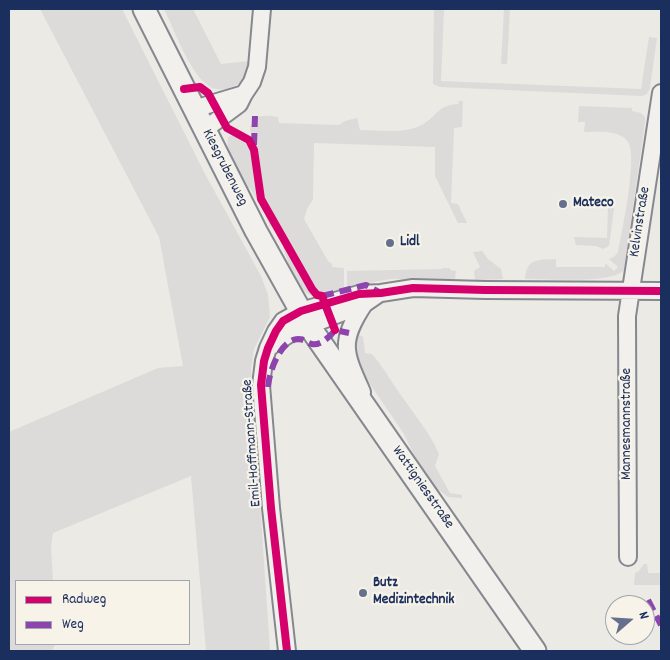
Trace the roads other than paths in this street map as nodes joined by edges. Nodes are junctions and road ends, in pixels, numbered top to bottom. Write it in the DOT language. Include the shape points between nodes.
graph roads {
  1 [pos="144,9"];
  2 [pos="262,9"];
  3 [pos="661,93"];
  4 [pos="244,94"];
  5 [pos="194,110"];
  6 [pos="204,130"];
  7 [pos="630,291"];
  8 [pos="661,291"];
  9 [pos="381,293"];
  10 [pos="364,304"];
  11 [pos="305,318"];
  12 [pos="374,419"];
  13 [pos="628,557"];
  14 [pos="287,651"];
  15 [pos="535,651"];
  1 -- 5 [label="main road, Kiesgrubenweg"];
  2 -- 4 [label="street" via="257,67"];
  3 -- 7 [label="street, Kelvinstraße"];
  4 -- 5 [label="street"];
  4 -- 6 [label="street" via="238,104"];
  5 -- 6 [label="main road, Kiesgrubenweg"];
  6 -- 11 [label="main road, Kiesgrubenweg"];
  7 -- 8 [label="street, Emil-Hoffmann-Straße"];
  7 -- 9 [label="street, Emil-Hoffmann-Straße" via="413,288"];
  7 -- 13 [label="street, Mannesmannstraße" via="627,316"];
  9 -- 10 [label="street, Emil-Hoffmann-Straße"];
  9 -- 11 [label="street, Emil-Hoffmann-Straße" via="359,294"];
  10 -- 11 [label="street, Emil-Hoffmann-Straße"];
  10 -- 12 [label="street" via="346,339 348,355"];
  11 -- 12 [label="main road, Wattigniesstraße"];
  11 -- 14 [label="street, Emil-Hoffmann-Straße" via="283,321 276,331 264,361 262,394"];
  12 -- 15 [label="main road, Wattigniesstraße"];
}
